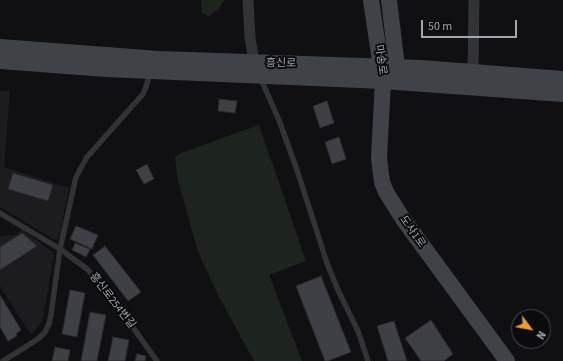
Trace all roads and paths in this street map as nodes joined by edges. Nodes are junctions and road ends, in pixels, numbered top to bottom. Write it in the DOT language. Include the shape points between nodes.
graph roads {
  1 [pos="248,0"];
  2 [pos="371,0"];
  3 [pos="389,0"];
  4 [pos="474,0"];
  5 [pos="0,47"];
  6 [pos="0,61"];
  7 [pos="398,67"];
  8 [pos="257,70"];
  9 [pos="150,71"];
  10 [pos="473,72"];
  11 [pos="382,74"];
  12 [pos="563,79"];
  13 [pos="563,94"];
  14 [pos="0,212"];
  15 [pos="60,249"];
  16 [pos="3,361"];
  17 [pos="158,361"];
  18 [pos="368,361"];
  19 [pos="507,361"];
  1 -- 8 [label="street" via="250,37"];
  2 -- 11 [label="main road, 마송로"];
  3 -- 7 [label="main road, 마송로"];
  4 -- 10 [label="street"];
  5 -- 8 [label="main road, 흥신로" via="160,59"];
  6 -- 9 [label="main road, 흥신로"];
  7 -- 10 [label="main road"];
  7 -- 11 [label="main road, 마송로"];
  8 -- 9 [label="main road, 흥신로"];
  8 -- 11 [label="main road, 흥신로"];
  8 -- 18 [label="lane" via="279,120 328,266 360,336"];
  9 -- 15 [label="lane" via="143,94 87,157 79,172"];
  10 -- 12 [label="main road"];
  11 -- 13 [label="main road, 흥신로"];
  11 -- 19 [label="main road, 도사1로" via="379,158 386,192 414,235"];
  14 -- 15 [label="lane, 흥신로254번길"];
  15 -- 16 [label="lane" via="51,315 45,332 33,343"];
  15 -- 17 [label="lane, 흥신로254번길" via="97,280"];
}
